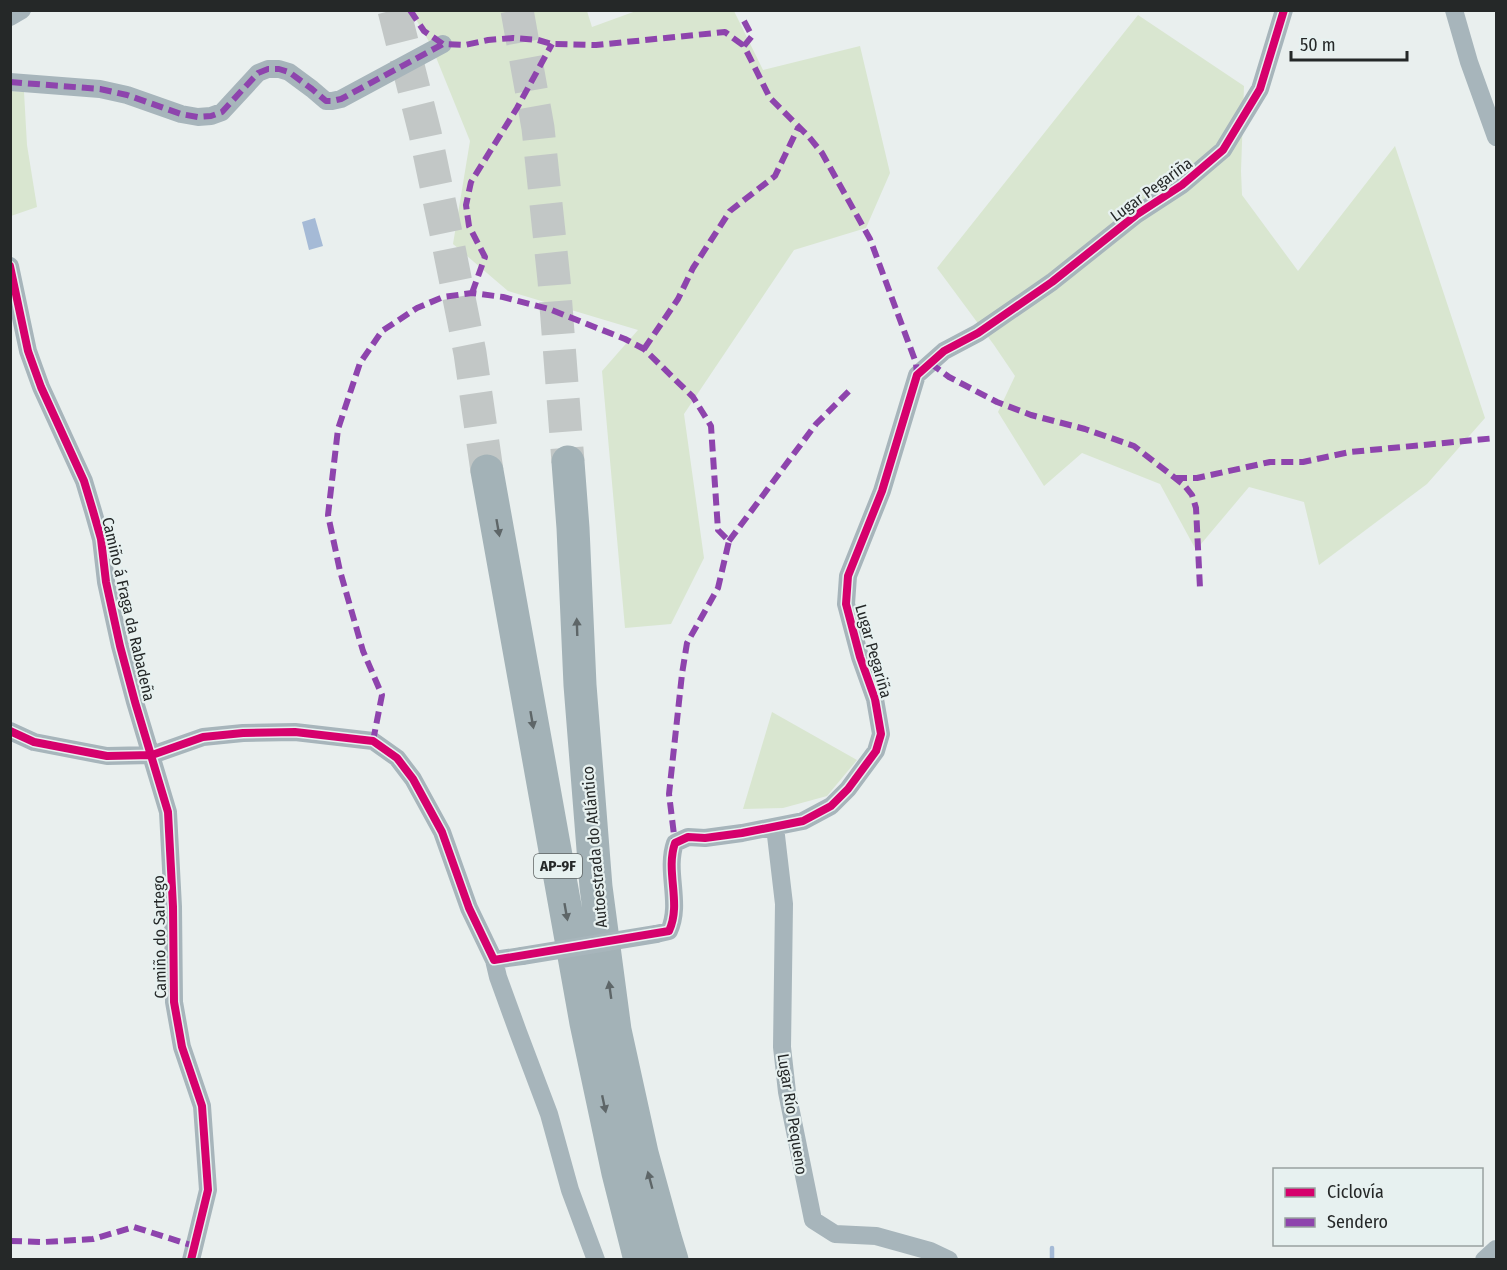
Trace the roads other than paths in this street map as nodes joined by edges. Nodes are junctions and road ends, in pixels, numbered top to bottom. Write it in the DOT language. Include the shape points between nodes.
graph roads {
  1 [pos="22,10"];
  2 [pos="1284,10"];
  3 [pos="1454,10"];
  4 [pos="10,17"];
  5 [pos="443,44"];
  6 [pos="10,82"];
  7 [pos="1497,137"];
  8 [pos="10,266"];
  9 [pos="568,462"];
  10 [pos="487,471"];
  11 [pos="10,731"];
  12 [pos="152,754"];
  13 [pos="775,827"];
  14 [pos="494,960"];
  15 [pos="1497,1249"];
  16 [pos="191,1260"];
  17 [pos="596,1260"];
  18 [pos="640,1260"];
  19 [pos="672,1260"];
  20 [pos="949,1260"];
  21 [pos="1484,1260"];
  1 -- 4 [label="street"];
  2 -- 13 [label="street, Lugar Pegariña" via="1260,89 1223,150 1052,282 978,333 944,351 917,375 882,491 848,576 846,604 875,699 881,734 876,751 831,806 803,821"];
  3 -- 7 [label="street"];
  5 -- 6 [label="street" via="332,101 326,101 289,72 258,72 222,112 212,116 181,114 100,89"];
  8 -- 12 [label="street, Camiño á Fraga da Rabadeña" via="28,351 93,511 120,646"];
  19 -- 9 [label="highway, Autoestrada do Atlántico / AP-9F, one-way" via="642,1153 615,1029 596,887"];
  10 -- 18 [label="highway, Autoestrada do Atlántico / AP-9F, one-way" via="586,1023"];
  11 -- 12 [label="street" via="34,742 107,756"];
  12 -- 14 [label="street" via="203,737 243,733 295,732 374,741 397,758 413,779 442,832 469,908"];
  12 -- 16 [label="street, Camiño do Sartego" via="168,812 174,1002 182,1047 202,1106 208,1190"];
  13 -- 14 [label="street, Lugar Pegariña, bridge" via="688,837 675,843 675,909 669,931"];
  13 -- 20 [label="street, Lugar Río Pequeno" via="784,904 782,1047 787,1092 813,1220 835,1234 876,1236"];
  14 -- 17 [label="street"];
  15 -- 21 [label="street"];
}
